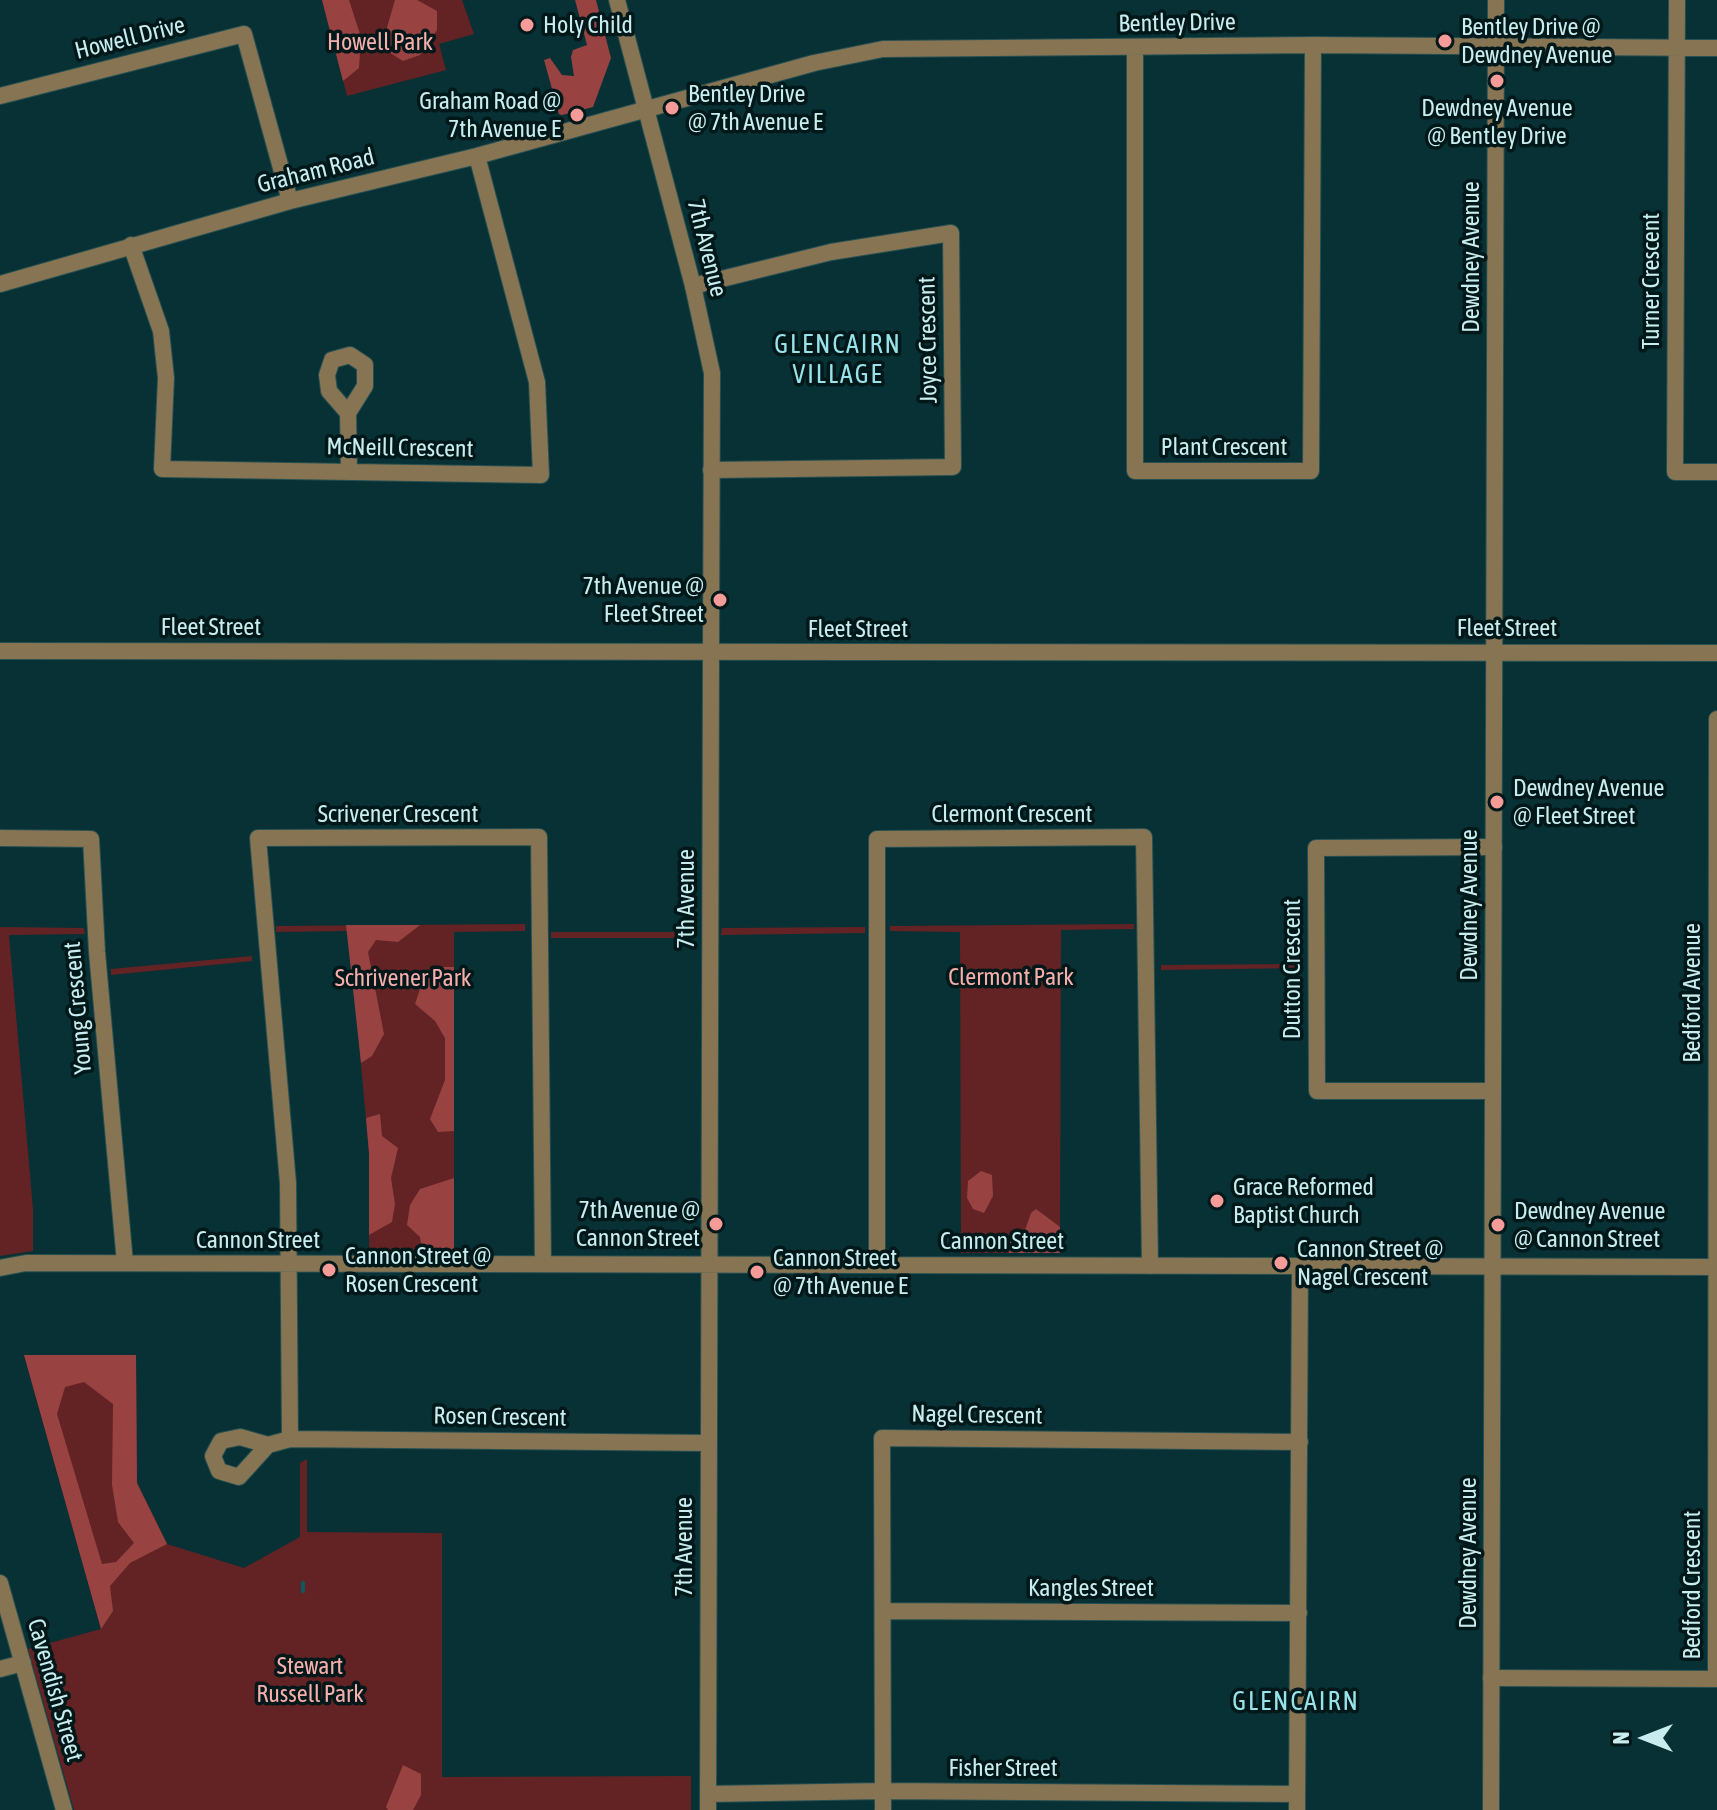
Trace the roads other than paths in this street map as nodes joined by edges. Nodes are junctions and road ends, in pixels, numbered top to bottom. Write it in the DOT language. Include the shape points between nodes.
graph roads {
  1 [pos="617,0"];
  2 [pos="1496,0"];
  3 [pos="1677,0"];
  4 [pos="1313,45"];
  5 [pos="1135,47"];
  6 [pos="1496,47"];
  7 [pos="1676,48"];
  8 [pos="1717,48"];
  9 [pos="0,96"];
  10 [pos="645,108"];
  11 [pos="477,156"];
  12 [pos="290,201"];
  13 [pos="131,245"];
  14 [pos="0,284"];
  15 [pos="693,286"];
  16 [pos="348,413"];
  17 [pos="711,470"];
  18 [pos="349,471"];
  19 [pos="1717,472"];
  20 [pos="0,651"];
  21 [pos="1494,652"];
  22 [pos="711,653"];
  23 [pos="1717,653"];
  24 [pos="1717,719"];
  25 [pos="0,838"];
  26 [pos="1494,847"];
  27 [pos="1493,1091"];
  28 [pos="125,1263"];
  29 [pos="543,1264"];
  30 [pos="288,1265"];
  31 [pos="877,1265"];
  32 [pos="709,1266"];
  33 [pos="1150,1266"];
  34 [pos="1300,1266"];
  35 [pos="1493,1267"];
  36 [pos="1716,1267"];
  37 [pos="0,1268"];
  38 [pos="290,1439"];
  39 [pos="1300,1442"];
  40 [pos="708,1443"];
  41 [pos="268,1445"];
  42 [pos="0,1583"];
  43 [pos="884,1611"];
  44 [pos="1299,1613"];
  45 [pos="23,1663"];
  46 [pos="0,1669"];
  47 [pos="1491,1678"];
  48 [pos="883,1791"];
  49 [pos="708,1802"];
  50 [pos="1297,1802"];
  51 [pos="64,1810"];
  52 [pos="883,1810"];
  53 [pos="1491,1810"];
  1 -- 10 [label="street, 7th Avenue"];
  2 -- 6 [label="street, Dewdney Avenue"];
  3 -- 7 [label="street"];
  4 -- 5 [label="street, Bentley Drive"];
  4 -- 5 [label="street, Plant Crescent" via="1311,471 1135,471"];
  4 -- 6 [label="street, Bentley Drive"];
  5 -- 10 [label="street, Bentley Drive" via="883,49"];
  6 -- 7 [label="street, Bentley Drive"];
  6 -- 21 [label="street, Dewdney Avenue"];
  7 -- 8 [label="street, Bentley Drive"];
  7 -- 19 [label="street, Turner Crescent" via="1675,472"];
  9 -- 12 [label="street, Howell Drive" via="244,34"];
  10 -- 11 [label="street, Graham Road"];
  10 -- 15 [label="street, 7th Avenue"];
  11 -- 12 [label="street, Graham Road"];
  11 -- 18 [label="street, McNeill Crescent" via="537,382 541,475"];
  12 -- 13 [label="street, Graham Road"];
  13 -- 14 [label="street, Graham Road"];
  13 -- 18 [label="street, McNeill Crescent" via="161,331 166,378 162,469"];
  15 -- 17 [label="street, 7th Avenue" via="712,373"];
  15 -- 17 [label="street, Joyce Crescent" via="831,252 951,233 953,467"];
  16 -- 18 [label="street"];
  17 -- 22 [label="street, 7th Avenue"];
  20 -- 22 [label="street, Fleet Street"];
  21 -- 22 [label="street, Fleet Street"];
  21 -- 23 [label="street, Fleet Street"];
  21 -- 26 [label="street, Dewdney Avenue"];
  22 -- 32 [label="street, 7th Avenue"];
  24 -- 36 [label="street, Bedford Avenue"];
  25 -- 28 [label="street, Young Crescent" via="91,839"];
  26 -- 27 [label="street, Dewdney Avenue"];
  26 -- 27 [label="street, Dutton Crescent" via="1316,848 1317,1091"];
  27 -- 35 [label="street, Dewdney Avenue"];
  28 -- 30 [label="street, Cannon Street"];
  28 -- 37 [label="street, Cannon Street"];
  29 -- 30 [label="street, Cannon Street"];
  29 -- 30 [label="street, Scrivener Crescent" via="539,837 258,838 288,1183"];
  29 -- 32 [label="street, Cannon Street"];
  30 -- 38 [label="street"];
  31 -- 32 [label="street, Cannon Street"];
  31 -- 33 [label="street, Cannon Street"];
  31 -- 33 [label="street, Clermont Crescent" via="877,839 1144,837"];
  32 -- 40 [label="street, 7th Avenue"];
  33 -- 34 [label="street, Cannon Street"];
  34 -- 35 [label="street, Cannon Street"];
  34 -- 39 [label="street"];
  35 -- 36 [label="street, Cannon Street"];
  35 -- 47 [label="street, Dewdney Avenue"];
  36 -- 47 [label="street, Bedford Crescent" via="1716,1679"];
  38 -- 40 [label="street, Rosen Crescent"];
  38 -- 41 [label="street, Rosen Crescent"];
  39 -- 43 [label="street, Nagel Crescent" via="882,1438"];
  39 -- 44 [label="street"];
  40 -- 49 [label="street, 7th Avenue"];
  42 -- 45 [label="street, Cavendish Street"];
  43 -- 44 [label="street, Kangles Street"];
  43 -- 48 [label="street, Nagel Crescent"];
  44 -- 50 [label="street"];
  45 -- 46 [label="street"];
  45 -- 51 [label="street, Cavendish Street"];
  47 -- 53 [label="street, Dewdney Avenue"];
  48 -- 49 [label="street, Fisher Street"];
  48 -- 50 [label="street, Fisher Street"];
  48 -- 52 [label="street, Nagel Crescent"];
}
